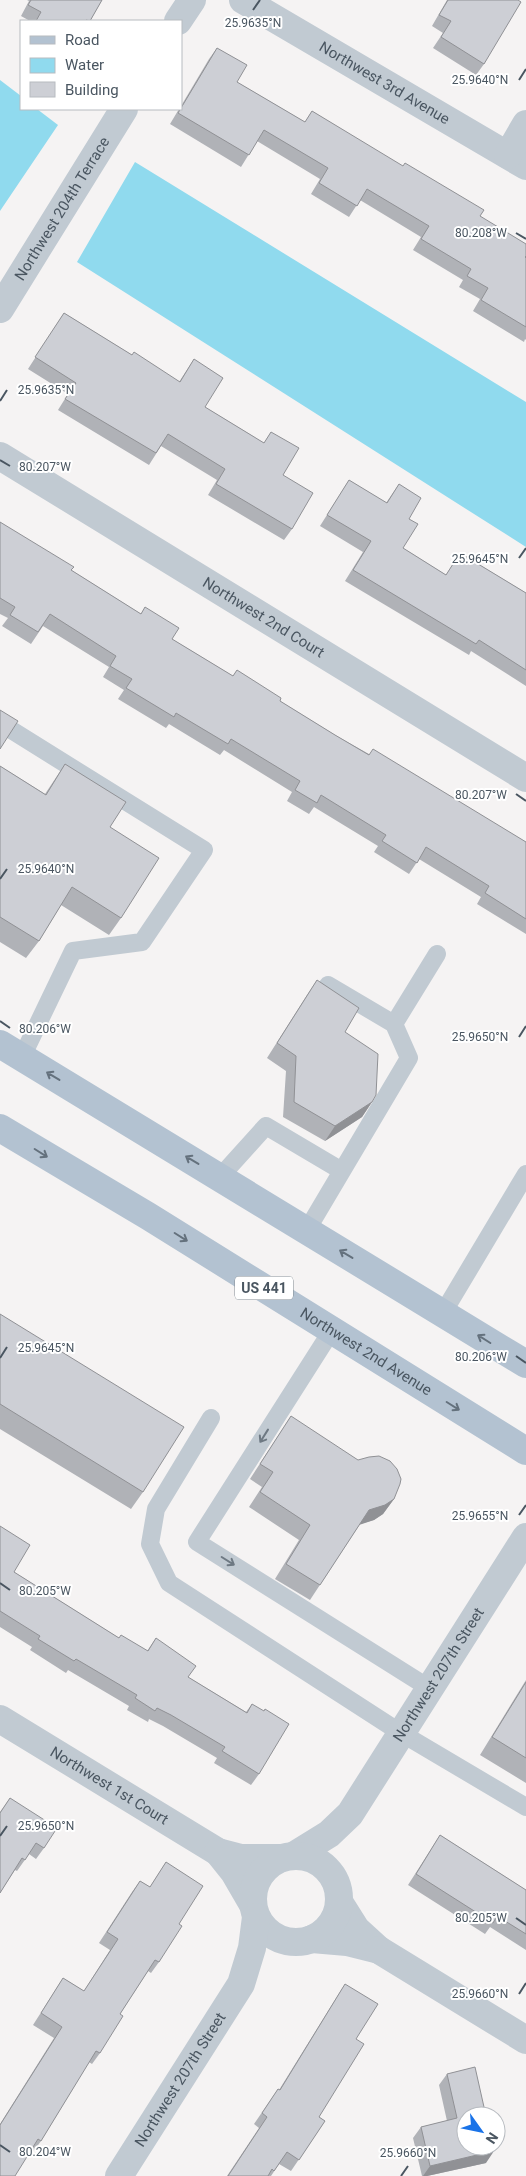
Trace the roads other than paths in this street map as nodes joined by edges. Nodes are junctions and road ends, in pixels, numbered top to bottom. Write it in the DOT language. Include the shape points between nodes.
graph roads {
  1 [pos="192,0"];
  2 [pos="243,0"];
  3 [pos="179,20"];
  4 [pos="123,110"];
  5 [pos="526,124"];
  6 [pos="517,160"];
  7 [pos="0,309"];
  8 [pos="0,456"];
  9 [pos="0,723"];
  10 [pos="526,778"];
  11 [pos="437,954"];
  12 [pos="328,985"];
  13 [pos="394,1024"];
  14 [pos="11,1050"];
  15 [pos="0,1128"];
  16 [pos="342,1171"];
  17 [pos="526,1174"];
  18 [pos="220,1177"];
  19 [pos="307,1230"];
  20 [pos="443,1313"];
  21 [pos="332,1330"];
  22 [pos="526,1364"];
  23 [pos="211,1418"];
  24 [pos="526,1451"];
  25 [pos="526,1537"];
  26 [pos="429,1688"];
  27 [pos="0,1718"];
  28 [pos="401,1732"];
  29 [pos="526,1807"];
  30 [pos="350,1814"];
  31 [pos="218,1852"];
  32 [pos="288,1857"];
  33 [pos="338,1895"];
  34 [pos="254,1910"];
  35 [pos="304,1941"];
  36 [pos="379,1950"];
  37 [pos="241,1984"];
  38 [pos="526,2040"];
  39 [pos="119,2176"];
  1 -- 3 [label="street"];
  2 -- 6 [label="street, Northwest 3rd Avenue"];
  4 -- 7 [label="street, Northwest 204th Terrace"];
  5 -- 6 [label="street"];
  8 -- 10 [label="street, Northwest 2nd Court"];
  9 -- 14 [label="lane" via="204,850 142,942 73,951"];
  11 -- 13 [label="lane"];
  12 -- 13 [label="lane"];
  13 -- 16 [label="lane" via="409,1058"];
  18 -- 14 [label="main road, one-way"];
  15 -- 21 [label="main road, Northwest 2nd Avenue / US 441, one-way"];
  16 -- 18 [label="lane" via="266,1126"];
  16 -- 19 [label="lane"];
  17 -- 20 [label="lane"];
  18 -- 19 [label="main road"];
  20 -- 19 [label="main road, one-way"];
  22 -- 20 [label="main road, one-way"];
  21 -- 24 [label="main road, Northwest 2nd Avenue / US 441, one-way"];
  21 -- 26 [label="lane, one-way" via="197,1542"];
  23 -- 28 [label="lane" via="156,1508 150,1544 169,1583"];
  25 -- 26 [label="street, Northwest 207th Street"];
  26 -- 28 [label="street, Northwest 207th Street"];
  27 -- 31 [label="street, Northwest 1st Court"];
  28 -- 29 [label="lane"];
  28 -- 30 [label="street, Northwest 207th Street"];
  30 -- 32 [label="street, Northwest 207th Street" via="329,1834"];
  30 -- 33 [label="street, Northwest 207th Street" via="338,1863"];
  31 -- 32 [label="street, Northwest 1st Court" via="241,1858"];
  31 -- 34 [label="street, Northwest 1st Court" via="234,1872"];
  32 -- 33 [label="street" via="310,1857 322,1864 332,1875"];
  32 -- 34 [label="street" via="268,1865 259,1876 254,1889"];
  33 -- 35 [label="street" via="336,1916 328,1928"];
  33 -- 36 [label="street" via="356,1930"];
  34 -- 35 [label="street" via="264,1929 275,1938 289,1942"];
  34 -- 37 [label="street, Northwest 207th Street" via="252,1948"];
  35 -- 36 [label="street" via="347,1942"];
  35 -- 37 [label="street, Northwest 207th Street" via="266,1961"];
  36 -- 38 [label="street"];
  37 -- 39 [label="street, Northwest 207th Street"];
}
